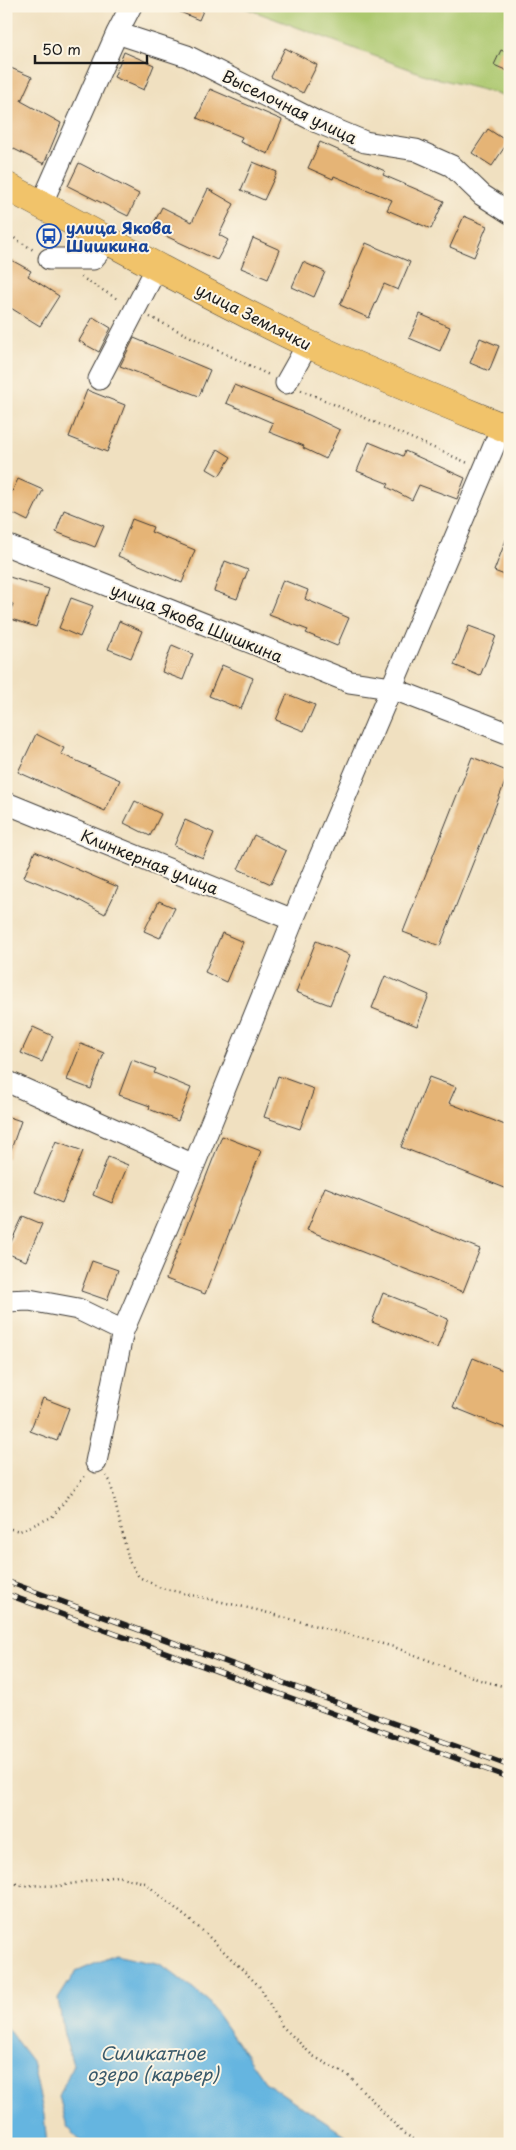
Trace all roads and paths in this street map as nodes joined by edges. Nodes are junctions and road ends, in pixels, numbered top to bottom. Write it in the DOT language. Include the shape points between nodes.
graph roads {
  1 [pos="130,6"];
  2 [pos="117,33"];
  3 [pos="6,186"];
  4 [pos="41,205"];
  5 [pos="510,213"];
  6 [pos="6,233"];
  7 [pos="108,241"];
  8 [pos="49,259"];
  9 [pos="157,267"];
  10 [pos="80,277"];
  11 [pos="134,309"];
  12 [pos="308,344"];
  13 [pos="99,379"];
  14 [pos="286,383"];
  15 [pos="506,428"];
  16 [pos="484,470"];
  17 [pos="6,546"];
  18 [pos="391,688"];
  19 [pos="508,730"];
  20 [pos="6,803"];
  21 [pos="293,920"];
  22 [pos="6,1081"];
  23 [pos="194,1165"];
  24 [pos="6,1301"];
  25 [pos="123,1331"];
  26 [pos="96,1462"];
  27 [pos="6,1528"];
  28 [pos="510,1688"];
  29 [pos="6,1882"];
  30 [pos="422,2144"];
  1 -- 2 [label="street"];
  2 -- 4 [label="street"];
  2 -- 5 [label="street, Выселочная улица" via="187,56 317,122 364,142 416,150 452,166 482,195"];
  3 -- 4 [label="main road, улица Землячки"];
  4 -- 7 [label="main road, улица Землячки"];
  6 -- 8 [label="path"];
  7 -- 8 [label="street" via="93,259"];
  7 -- 9 [label="main road, улица Землячки"];
  9 -- 11 [label="street"];
  9 -- 12 [label="main road, улица Землячки"];
  10 -- 11 [label="path"];
  11 -- 13 [label="street"];
  11 -- 14 [label="path"];
  12 -- 14 [label="street"];
  12 -- 15 [label="main road, улица Землячки"];
  14 -- 16 [label="path"];
  15 -- 16 [label="street"];
  16 -- 18 [label="street"];
  17 -- 18 [label="street, улица Якова Шишкина" via="350,682"];
  18 -- 19 [label="street, улица Якова Шишкина"];
  18 -- 21 [label="street"];
  20 -- 21 [label="street, Клинкерная улица"];
  21 -- 23 [label="street"];
  22 -- 23 [label="street"];
  23 -- 25 [label="street"];
  24 -- 25 [label="street" via="30,1300 78,1309"];
  25 -- 26 [label="street"];
  26 -- 27 [label="path" via="52,1517 20,1531"];
  26 -- 28 [label="path" via="110,1481 129,1561 139,1577 161,1588 394,1646 480,1680"];
  29 -- 30 [label="path" via="59,1886 117,1876 145,1883 204,1932 260,1987 282,2026 313,2056 350,2077 403,2133"];
}
